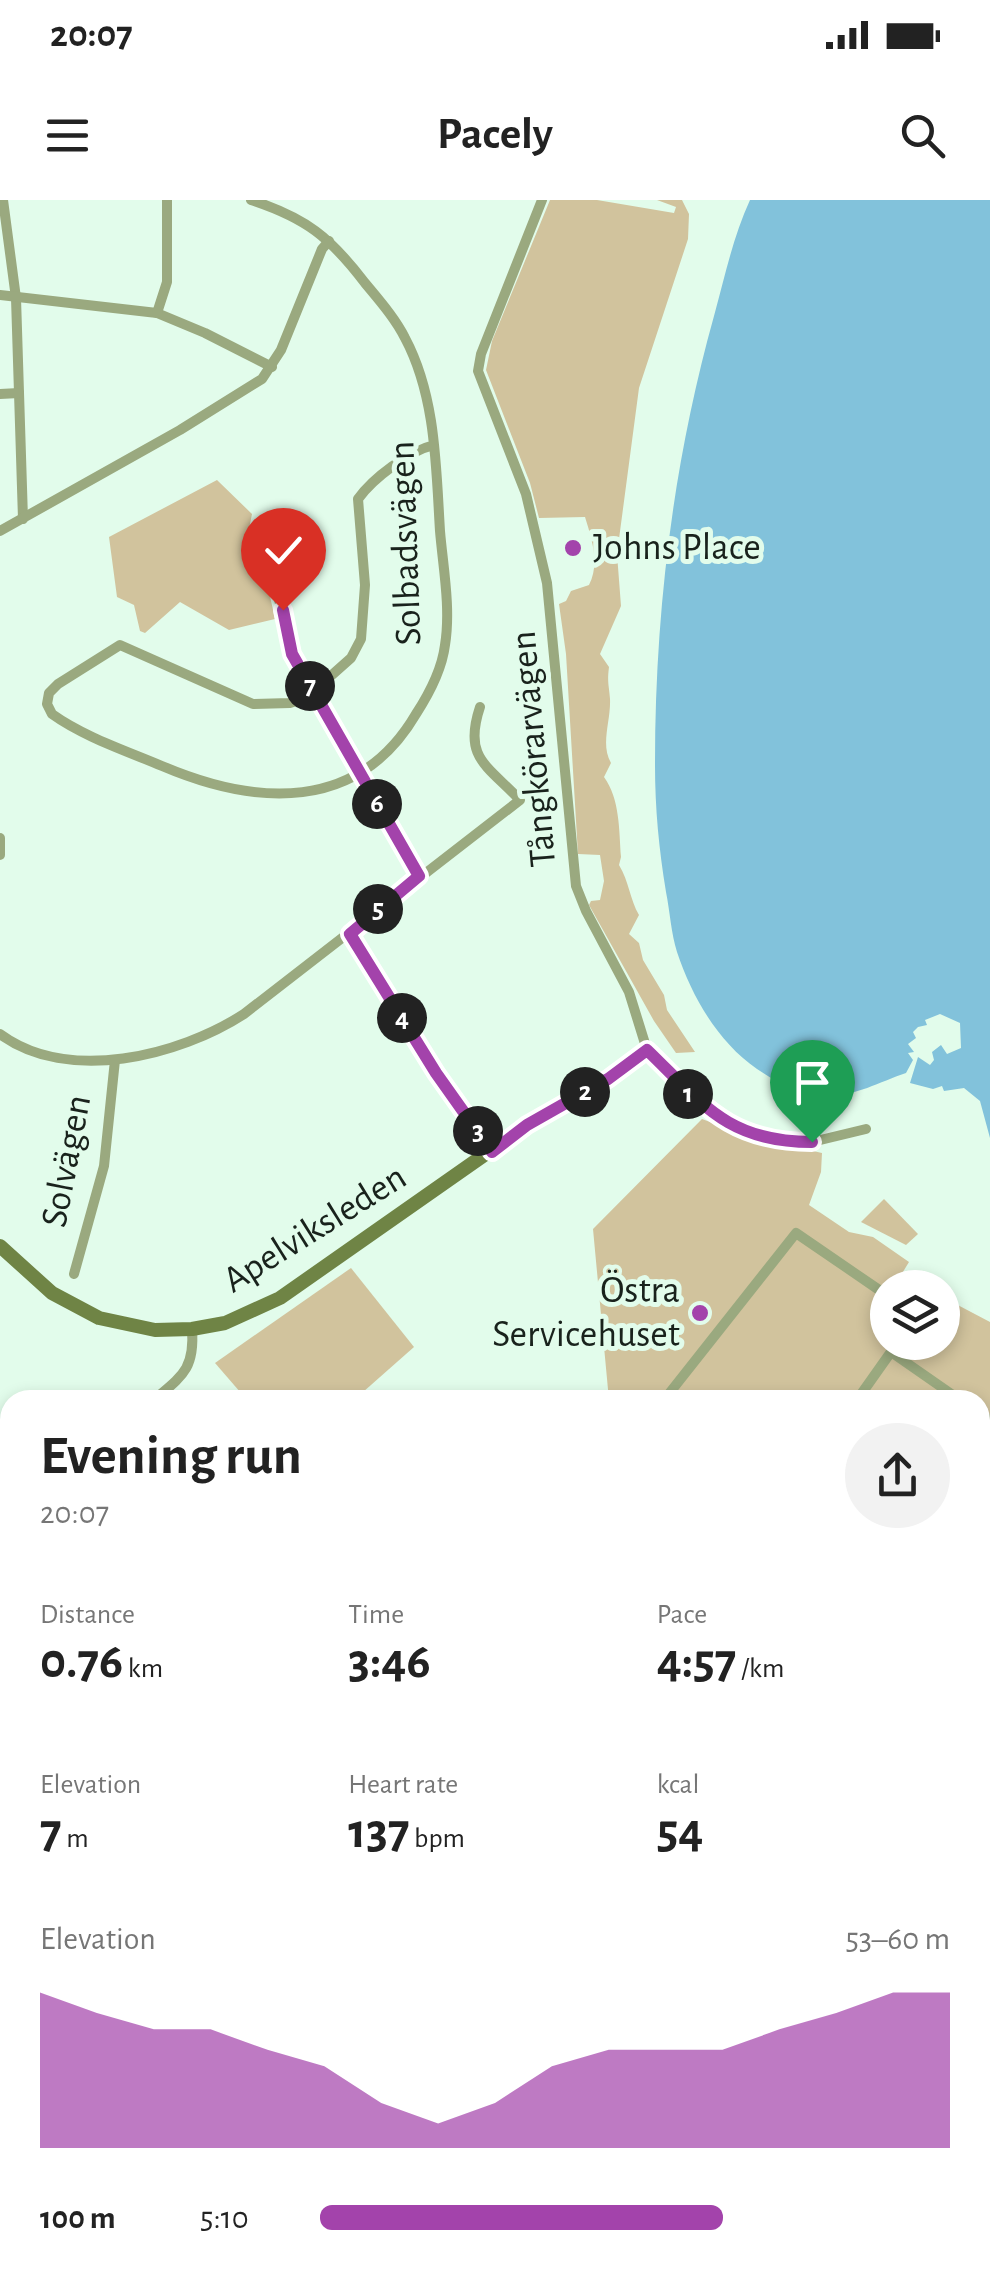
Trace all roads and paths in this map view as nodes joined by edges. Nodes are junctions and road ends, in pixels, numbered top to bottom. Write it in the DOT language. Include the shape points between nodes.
graph roads {
  1 [pos="3,200"];
  2 [pos="167,200"];
  3 [pos="251,200"];
  4 [pos="542,200"];
  5 [pos="329,241"];
  6 [pos="0,295"];
  7 [pos="16,298"];
  8 [pos="157,313"];
  9 [pos="272,367"];
  10 [pos="19,393"];
  11 [pos="0,394"];
  12 [pos="434,445"];
  13 [pos="24,518"];
  14 [pos="0,531"];
  15 [pos="258,558"];
  16 [pos="314,693"];
  17 [pos="480,707"];
  18 [pos="362,774"];
  19 [pos="0,838"];
  20 [pos="0,855"];
  21 [pos="419,876"];
  22 [pos="350,934"];
  23 [pos="0,1034"];
  24 [pos="647,1050"];
  25 [pos="115,1060"];
  26 [pos="866,1129"];
  27 [pos="492,1152"];
  28 [pos="0,1246"];
  29 [pos="74,1274"];
  30 [pos="870,1284"];
  31 [pos="192,1330"];
  32 [pos="886,1360"];
  33 [pos="911,1360"];
  34 [pos="165,1390"];
  35 [pos="672,1390"];
  36 [pos="864,1390"];
  37 [pos="948,1390"];
  1 -- 7 [label="street"];
  2 -- 8 [label="street" via="167,282"];
  3 -- 5 [label="street, Solbadsvägen" via="292,214"];
  4 -- 24 [label="street, Tångkörarvägen" via="478,371 526,494 548,582 576,886 628,992"];
  5 -- 9 [label="street"];
  5 -- 12 [label="street, Solbadsvägen" via="408,344"];
  6 -- 7 [label="street"];
  7 -- 8 [label="street"];
  7 -- 10 [label="street"];
  8 -- 9 [label="street"];
  9 -- 13 [label="street" via="246,391"];
  10 -- 11 [label="street"];
  10 -- 13 [label="street"];
  12 -- 16 [label="street" via="358,499 364,626 355,652"];
  12 -- 18 [label="street, Solbadsvägen" via="446,643 405,733"];
  13 -- 14 [label="street"];
  15 -- 16 [label="street" via="274,578 288,646"];
  16 -- 18 [label="street"];
  16 -- 18 [label="street, Solbadsvägen" via="290,703 254,704 120,645 58,684 47,704 58,719 227,789 296,794"];
  17 -- 21 [label="street" via="474,747 520,800"];
  18 -- 21 [label="street"];
  19 -- 20 [label="street"];
  21 -- 22 [label="street"];
  22 -- 25 [label="street" via="222,1028 166,1051"];
  22 -- 27 [label="street"];
  23 -- 25 [label="street" via="31,1051"];
  24 -- 26 [label="street, Tångkörarvägen" via="698,1103 747,1130 812,1142"];
  24 -- 27 [label="street, Apelviksleden"];
  25 -- 29 [label="street, Solvägen" via="104,1166"];
  27 -- 31 [label="street, Apelviksleden" via="280,1298 241,1318"];
  28 -- 31 [label="street, Apelviksleden" via="52,1293 88,1313 138,1328"];
  30 -- 35 [label="street" via="796,1233"];
  31 -- 34 [label="street" via="186,1371"];
  32 -- 36 [label="street"];
  33 -- 37 [label="street"];
}
